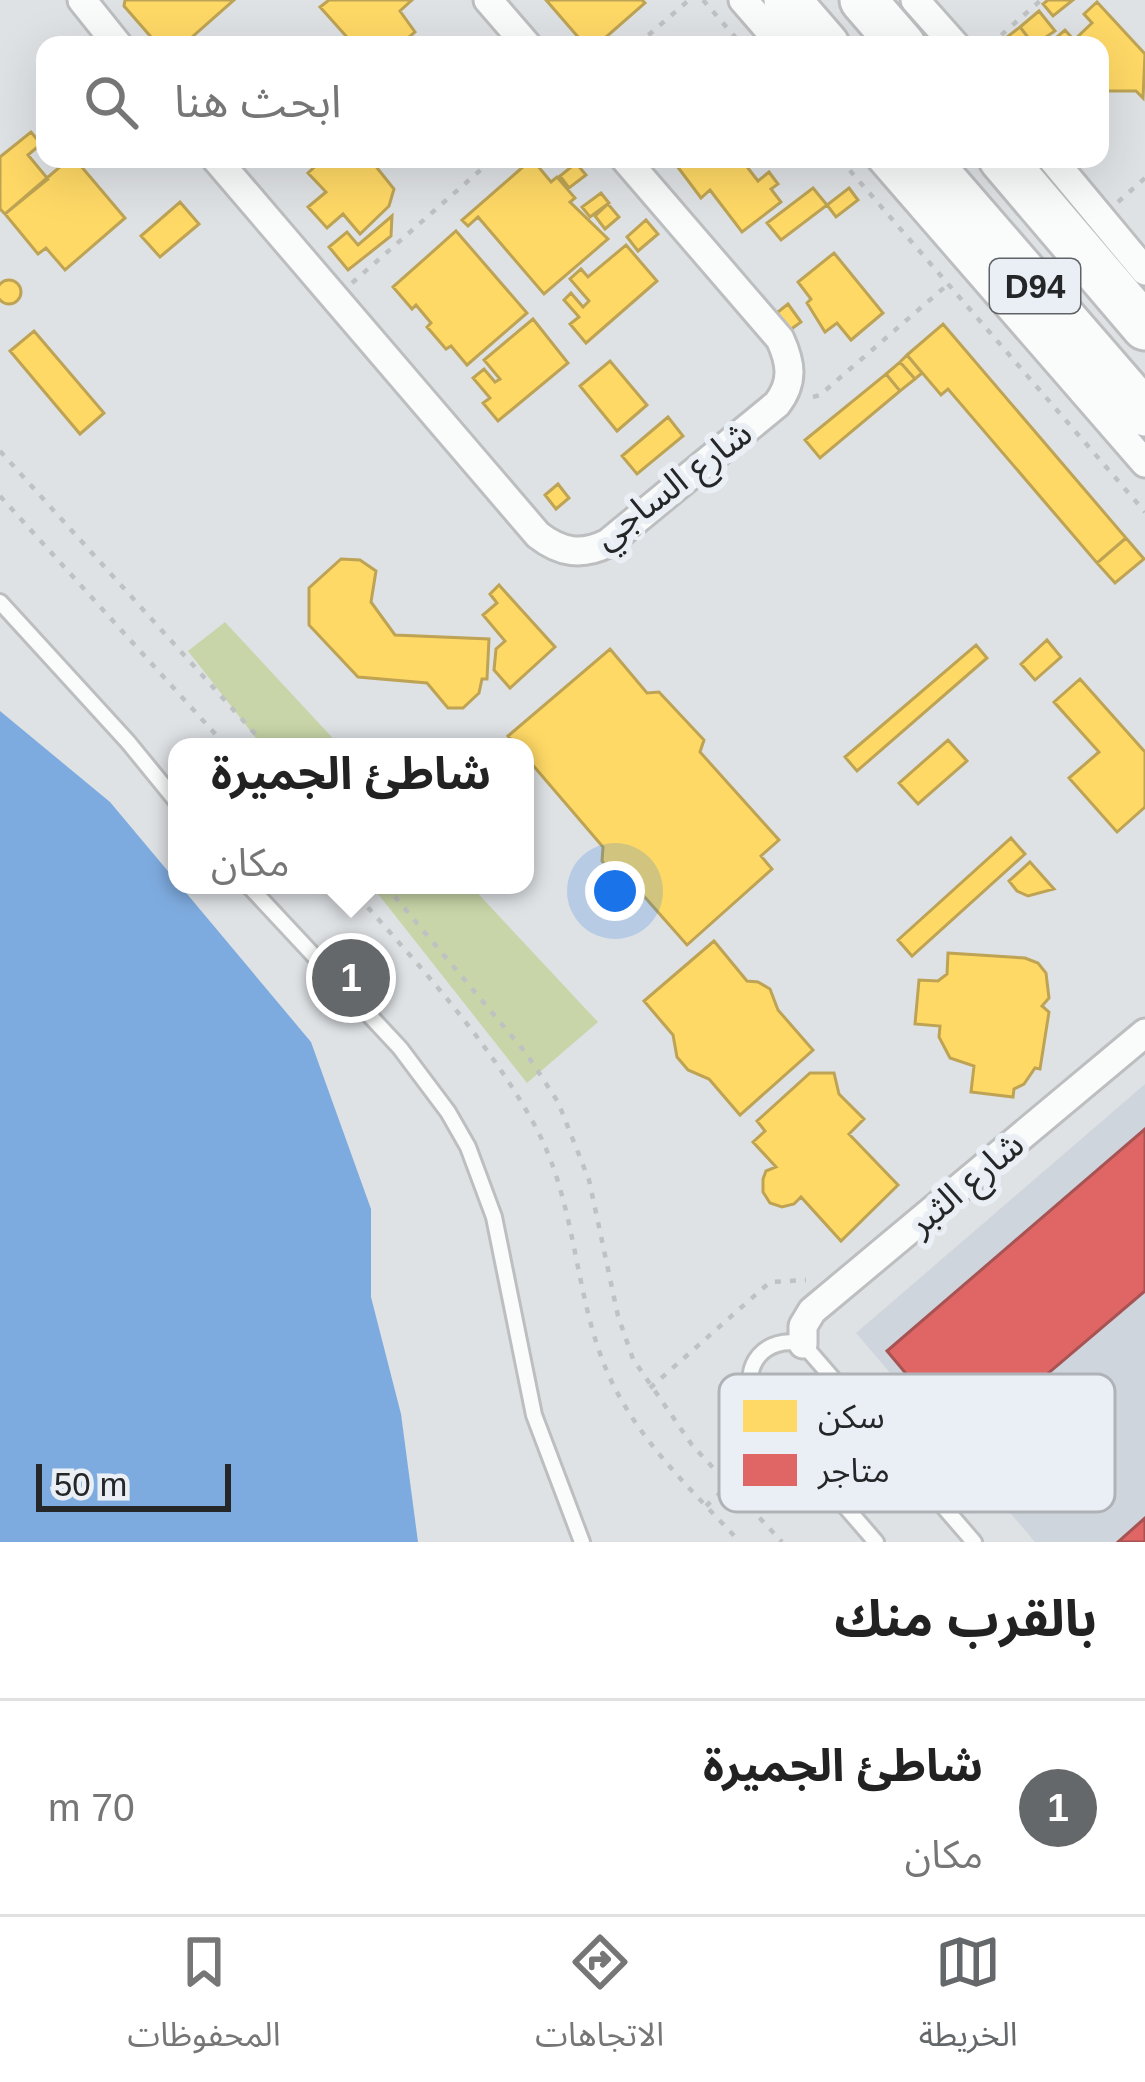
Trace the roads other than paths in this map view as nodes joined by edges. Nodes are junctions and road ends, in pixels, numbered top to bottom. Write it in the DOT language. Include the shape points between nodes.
graph roads {
  1 [pos="82,0"];
  2 [pos="488,0"];
  3 [pos="743,0"];
  4 [pos="787,0"];
  5 [pos="863,0"];
  6 [pos="915,0"];
  7 [pos="111,36"];
  8 [pos="519,36"];
  9 [pos="774,36"];
  10 [pos="818,36"];
  11 [pos="894,36"];
  12 [pos="947,36"];
  13 [pos="224,168"];
  14 [pos="633,168"];
  15 [pos="889,168"];
  16 [pos="933,168"];
  17 [pos="1010,168"];
  18 [pos="1060,168"];
  19 [pos="1069,237"];
  20 [pos="1140,264"];
  21 [pos="1145,327"];
  22 [pos="1145,413"];
  23 [pos="1145,463"];
  24 [pos="0,602"];
  25 [pos="168,792"];
  26 [pos="256,894"];
  27 [pos="1145,1033"];
  28 [pos="803,1344"];
  29 [pos="750,1374"];
  30 [pos="829,1374"];
  31 [pos="850,1512"];
  32 [pos="948,1512"];
  33 [pos="582,1542"];
  34 [pos="876,1542"];
  35 [pos="974,1542"];
  1 -- 7 [label="street"];
  2 -- 8 [label="street"];
  3 -- 9 [label="street"];
  4 -- 10 [label="main road"];
  5 -- 11 [label="main road"];
  6 -- 12 [label="street"];
  13 -- 14 [label="street, شارع الساجي" via="538,535 580,552 608,543 784,394 790,376 780,339"];
  15 -- 23 [label="street"];
  16 -- 22 [label="main road, D94"];
  17 -- 19 [label="main road, D94"];
  18 -- 20 [label="street"];
  19 -- 20 [label="main road"];
  19 -- 21 [label="main road, D94"];
  24 -- 25 [label="lane"];
  26 -- 33 [label="lane" via="400,1048 467,1147 494,1217 534,1414"];
  27 -- 28 [label="street, شارع الثبر" via="832,1295 806,1319"];
  28 -- 29 [label="lane" via="767,1347"];
  28 -- 30 [label="lane"];
  31 -- 34 [label="lane"];
  32 -- 35 [label="lane"];
}
